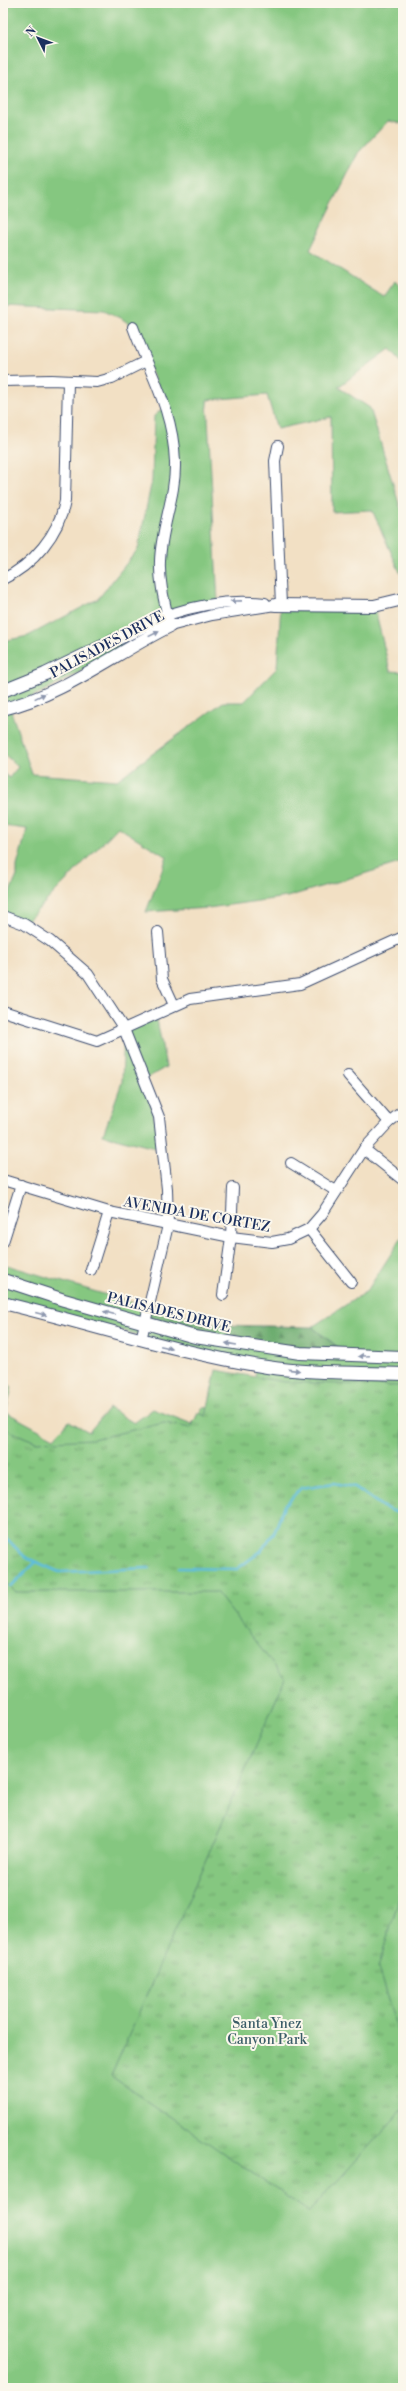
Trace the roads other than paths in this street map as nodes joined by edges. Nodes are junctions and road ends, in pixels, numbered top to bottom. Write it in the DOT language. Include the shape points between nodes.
graph roads {
  1 [pos="132,327"];
  2 [pos="146,361"];
  3 [pos="3,381"];
  4 [pos="68,382"];
  5 [pos="278,446"];
  6 [pos="3,579"];
  7 [pos="403,599"];
  8 [pos="278,605"];
  9 [pos="168,621"];
  10 [pos="3,691"];
  11 [pos="3,709"];
  12 [pos="3,916"];
  13 [pos="158,932"];
  14 [pos="403,937"];
  15 [pos="174,1005"];
  16 [pos="3,1011"];
  17 [pos="124,1029"];
  18 [pos="348,1075"];
  19 [pos="403,1111"];
  20 [pos="389,1122"];
  21 [pos="364,1149"];
  22 [pos="291,1163"];
  23 [pos="3,1180"];
  24 [pos="403,1180"];
  25 [pos="21,1185"];
  26 [pos="233,1188"];
  27 [pos="336,1191"];
  28 [pos="109,1212"];
  29 [pos="168,1225"];
  30 [pos="309,1228"];
  31 [pos="231,1237"];
  32 [pos="3,1242"];
  33 [pos="91,1270"];
  34 [pos="3,1280"];
  35 [pos="351,1282"];
  36 [pos="223,1295"];
  37 [pos="3,1303"];
  38 [pos="146,1323"];
  39 [pos="141,1340"];
  40 [pos="265,1350"];
  41 [pos="403,1357"];
  42 [pos="263,1366"];
  43 [pos="403,1374"];
  1 -- 2 [label="street"];
  2 -- 4 [label="street" via="112,378 97,382"];
  2 -- 9 [label="street" via="166,406 175,461 174,485 160,560 162,600"];
  3 -- 4 [label="street"];
  4 -- 6 [label="street" via="65,501 62,514 43,546 27,563"];
  5 -- 8 [label="street"];
  7 -- 8 [label="street, PALISADES DRIVE" via="374,606"];
  8 -- 9 [label="street, PALISADES DRIVE" via="240,600 220,602"];
  9 -- 10 [label="street, PALISADES DRIVE"];
  11 -- 9 [label="street, PALISADES DRIVE, one-way" via="30,701 61,686"];
  12 -- 17 [label="street" via="24,924 88,974"];
  13 -- 15 [label="street" via="162,979"];
  14 -- 15 [label="street" via="300,984 190,999"];
  15 -- 17 [label="street"];
  16 -- 17 [label="street" via="98,1041"];
  17 -- 29 [label="street" via="159,1117 167,1188"];
  18 -- 20 [label="street"];
  19 -- 20 [label="street, AVENIDA DE CORTEZ"];
  20 -- 21 [label="street, AVENIDA DE CORTEZ"];
  21 -- 24 [label="street"];
  21 -- 27 [label="street, AVENIDA DE CORTEZ"];
  22 -- 27 [label="street"];
  23 -- 25 [label="street, AVENIDA DE CORTEZ"];
  25 -- 28 [label="street, AVENIDA DE CORTEZ"];
  25 -- 32 [label="street"];
  26 -- 31 [label="street"];
  27 -- 30 [label="street, AVENIDA DE CORTEZ" via="322,1214"];
  28 -- 29 [label="street, AVENIDA DE CORTEZ"];
  28 -- 33 [label="street"];
  29 -- 31 [label="street, AVENIDA DE CORTEZ"];
  29 -- 38 [label="street"];
  30 -- 31 [label="street, AVENIDA DE CORTEZ" via="288,1239 272,1242"];
  30 -- 35 [label="street"];
  31 -- 36 [label="street"];
  38 -- 34 [label="street, PALISADES DRIVE, one-way"];
  37 -- 39 [label="street, one-way"];
  38 -- 39 [label="street"];
  40 -- 38 [label="street, PALISADES DRIVE, one-way" via="195,1337"];
  39 -- 42 [label="street, one-way"];
  41 -- 40 [label="street, PALISADES DRIVE, one-way" via="350,1357"];
  40 -- 42 [label="street"];
  42 -- 43 [label="street, one-way" via="325,1373"];
}
